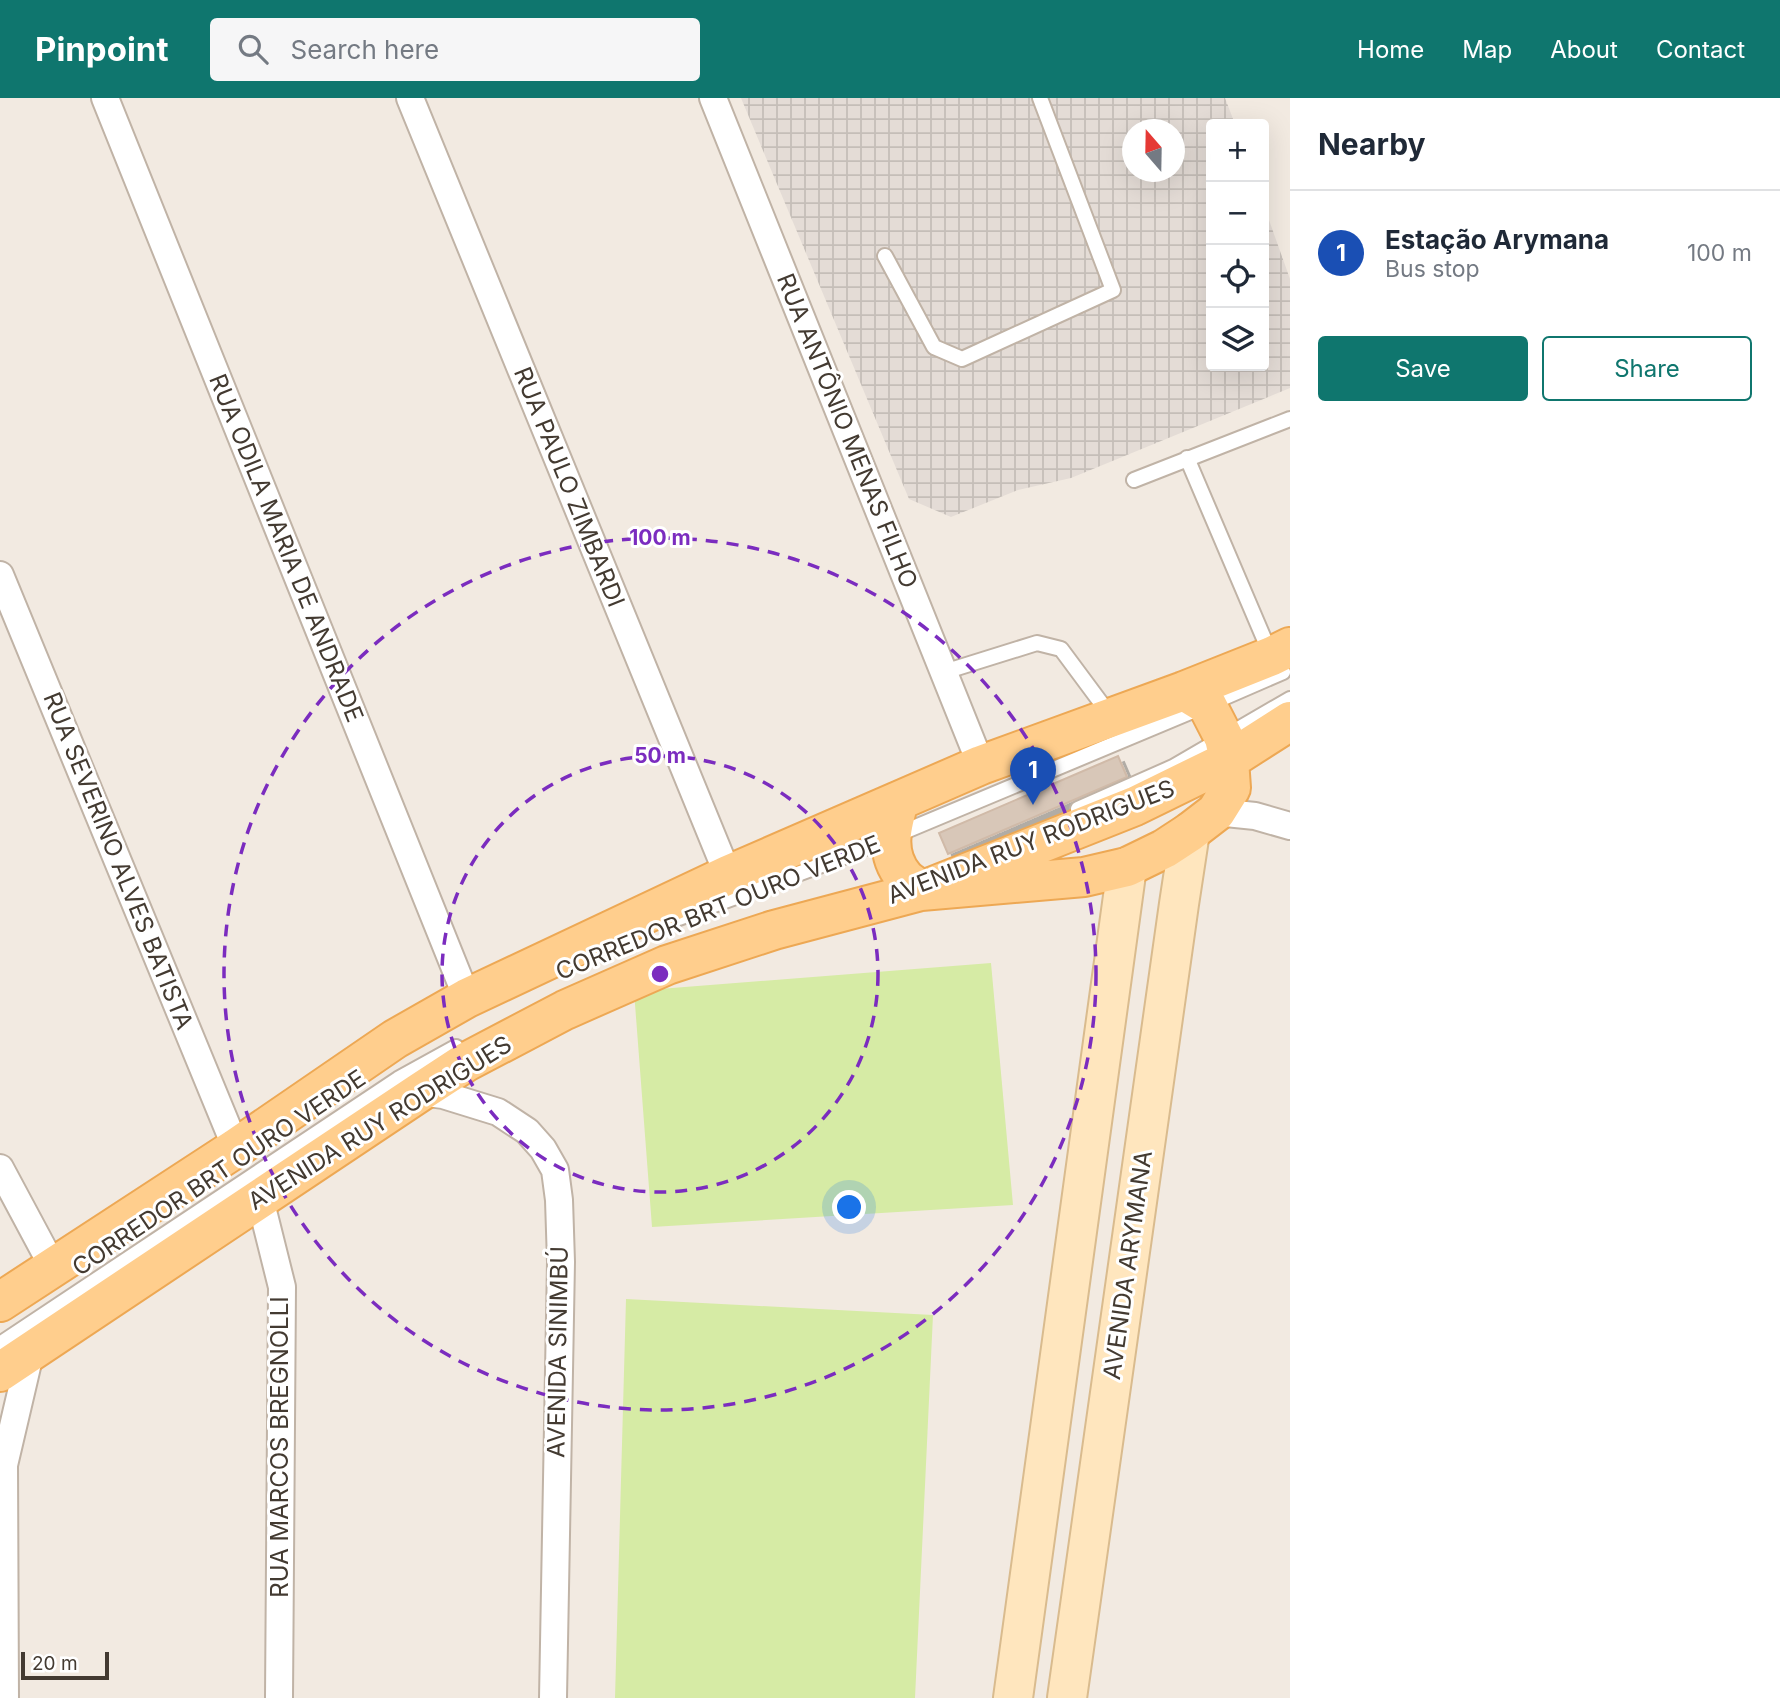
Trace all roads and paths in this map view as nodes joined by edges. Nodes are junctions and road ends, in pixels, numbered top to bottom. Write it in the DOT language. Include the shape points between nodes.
graph roads {
  1 [pos="105,98"];
  2 [pos="410,98"];
  3 [pos="713,98"];
  4 [pos="1040,98"];
  5 [pos="885,256"];
  6 [pos="1290,419"];
  7 [pos="1186,458"];
  8 [pos="1134,480"];
  9 [pos="0,575"];
  10 [pos="1284,657"];
  11 [pos="944,672"];
  12 [pos="1290,699"];
  13 [pos="1111,716"];
  14 [pos="1290,722"];
  15 [pos="1211,724"];
  16 [pos="981,765"];
  17 [pos="899,801"];
  18 [pos="1060,816"];
  19 [pos="1203,822"];
  20 [pos="1290,826"];
  21 [pos="890,837"];
  22 [pos="1127,867"];
  23 [pos="728,875"];
  24 [pos="910,880"];
  25 [pos="672,921"];
  26 [pos="467,998"];
  27 [pos="474,1038"];
  28 [pos="379,1067"];
  29 [pos="420,1092"];
  30 [pos="0,1168"];
  31 [pos="247,1171"];
  32 [pos="29,1288"];
  33 [pos="10,1357"];
  34 [pos="2,1462"];
  35 [pos="5,1698"];
  36 [pos="279,1698"];
  37 [pos="553,1698"];
  38 [pos="1013,1698"];
  39 [pos="1067,1698"];
  1 -- 26 [label="street, RUA ODILA MARIA DE ANDRADE"];
  2 -- 23 [label="street, RUA PAULO ZIMBARDI"];
  3 -- 11 [label="street, RUA ANTÔNIO MENAS FILHO"];
  4 -- 5 [label="lane" via="1113,290 962,359 934,347"];
  6 -- 7 [label="lane"];
  7 -- 8 [label="lane"];
  7 -- 10 [label="lane"];
  9 -- 31 [label="street, RUA SEVERINO ALVES BATISTA"];
  10 -- 15 [label="main road, AVENIDA RUY RODRIGUES"];
  11 -- 13 [label="lane" via="1037,643 1061,649"];
  11 -- 16 [label="street, RUA ANTÔNIO MENAS FILHO"];
  12 -- 15 [label="lane, CORREDOR BRT OURO VERDE"];
  13 -- 15 [label="main road, AVENIDA RUY RODRIGUES"];
  13 -- 16 [label="main road, AVENIDA RUY RODRIGUES"];
  14 -- 15 [label="main road, AVENIDA RUY RODRIGUES"];
  15 -- 18 [label="lane, CORREDOR BRT OURO VERDE" via="1173,767"];
  15 -- 19 [label="main road" via="1231,788"];
  15 -- 21 [label="lane, CORREDOR BRT OURO VERDE"];
  15 -- 24 [label="main road, AVENIDA RUY RODRIGUES" via="1135,806"];
  16 -- 17 [label="main road, AVENIDA RUY RODRIGUES"];
  17 -- 21 [label="main road"];
  17 -- 23 [label="main road, AVENIDA RUY RODRIGUES"];
  19 -- 20 [label="street" via="1255,816"];
  19 -- 22 [label="main road"];
  19 -- 39 [label="main road, AVENIDA ARYMANA" via="1179,904"];
  21 -- 24 [label="main road" via="894,860"];
  21 -- 25 [label="lane, CORREDOR BRT OURO VERDE"];
  22 -- 24 [label="main road" via="1084,877"];
  22 -- 38 [label="main road"];
  23 -- 26 [label="main road, AVENIDA RUY RODRIGUES"];
  24 -- 29 [label="main road, AVENIDA RUY RODRIGUES" via="667,965 565,1010"];
  26 -- 31 [label="main road, AVENIDA RUY RODRIGUES" via="395,1039"];
  27 -- 31 [label="lane, CORREDOR BRT OURO VERDE"];
  28 -- 31 [label="lane, CORREDOR BRT OURO VERDE"];
  29 -- 31 [label="main road, AVENIDA RUY RODRIGUES"];
  29 -- 37 [label="street, AVENIDA SINIMBÚ" via="498,1112 527,1131 555,1170 561,1262"];
  30 -- 32 [label="street"];
  31 -- 32 [label="main road, AVENIDA RUY RODRIGUES"];
  31 -- 33 [label="main road, AVENIDA RUY RODRIGUES"];
  31 -- 36 [label="street, RUA MARCOS BREGNOLLI" via="282,1287"];
  33 -- 34 [label="street"];
  34 -- 35 [label="street"];
}
